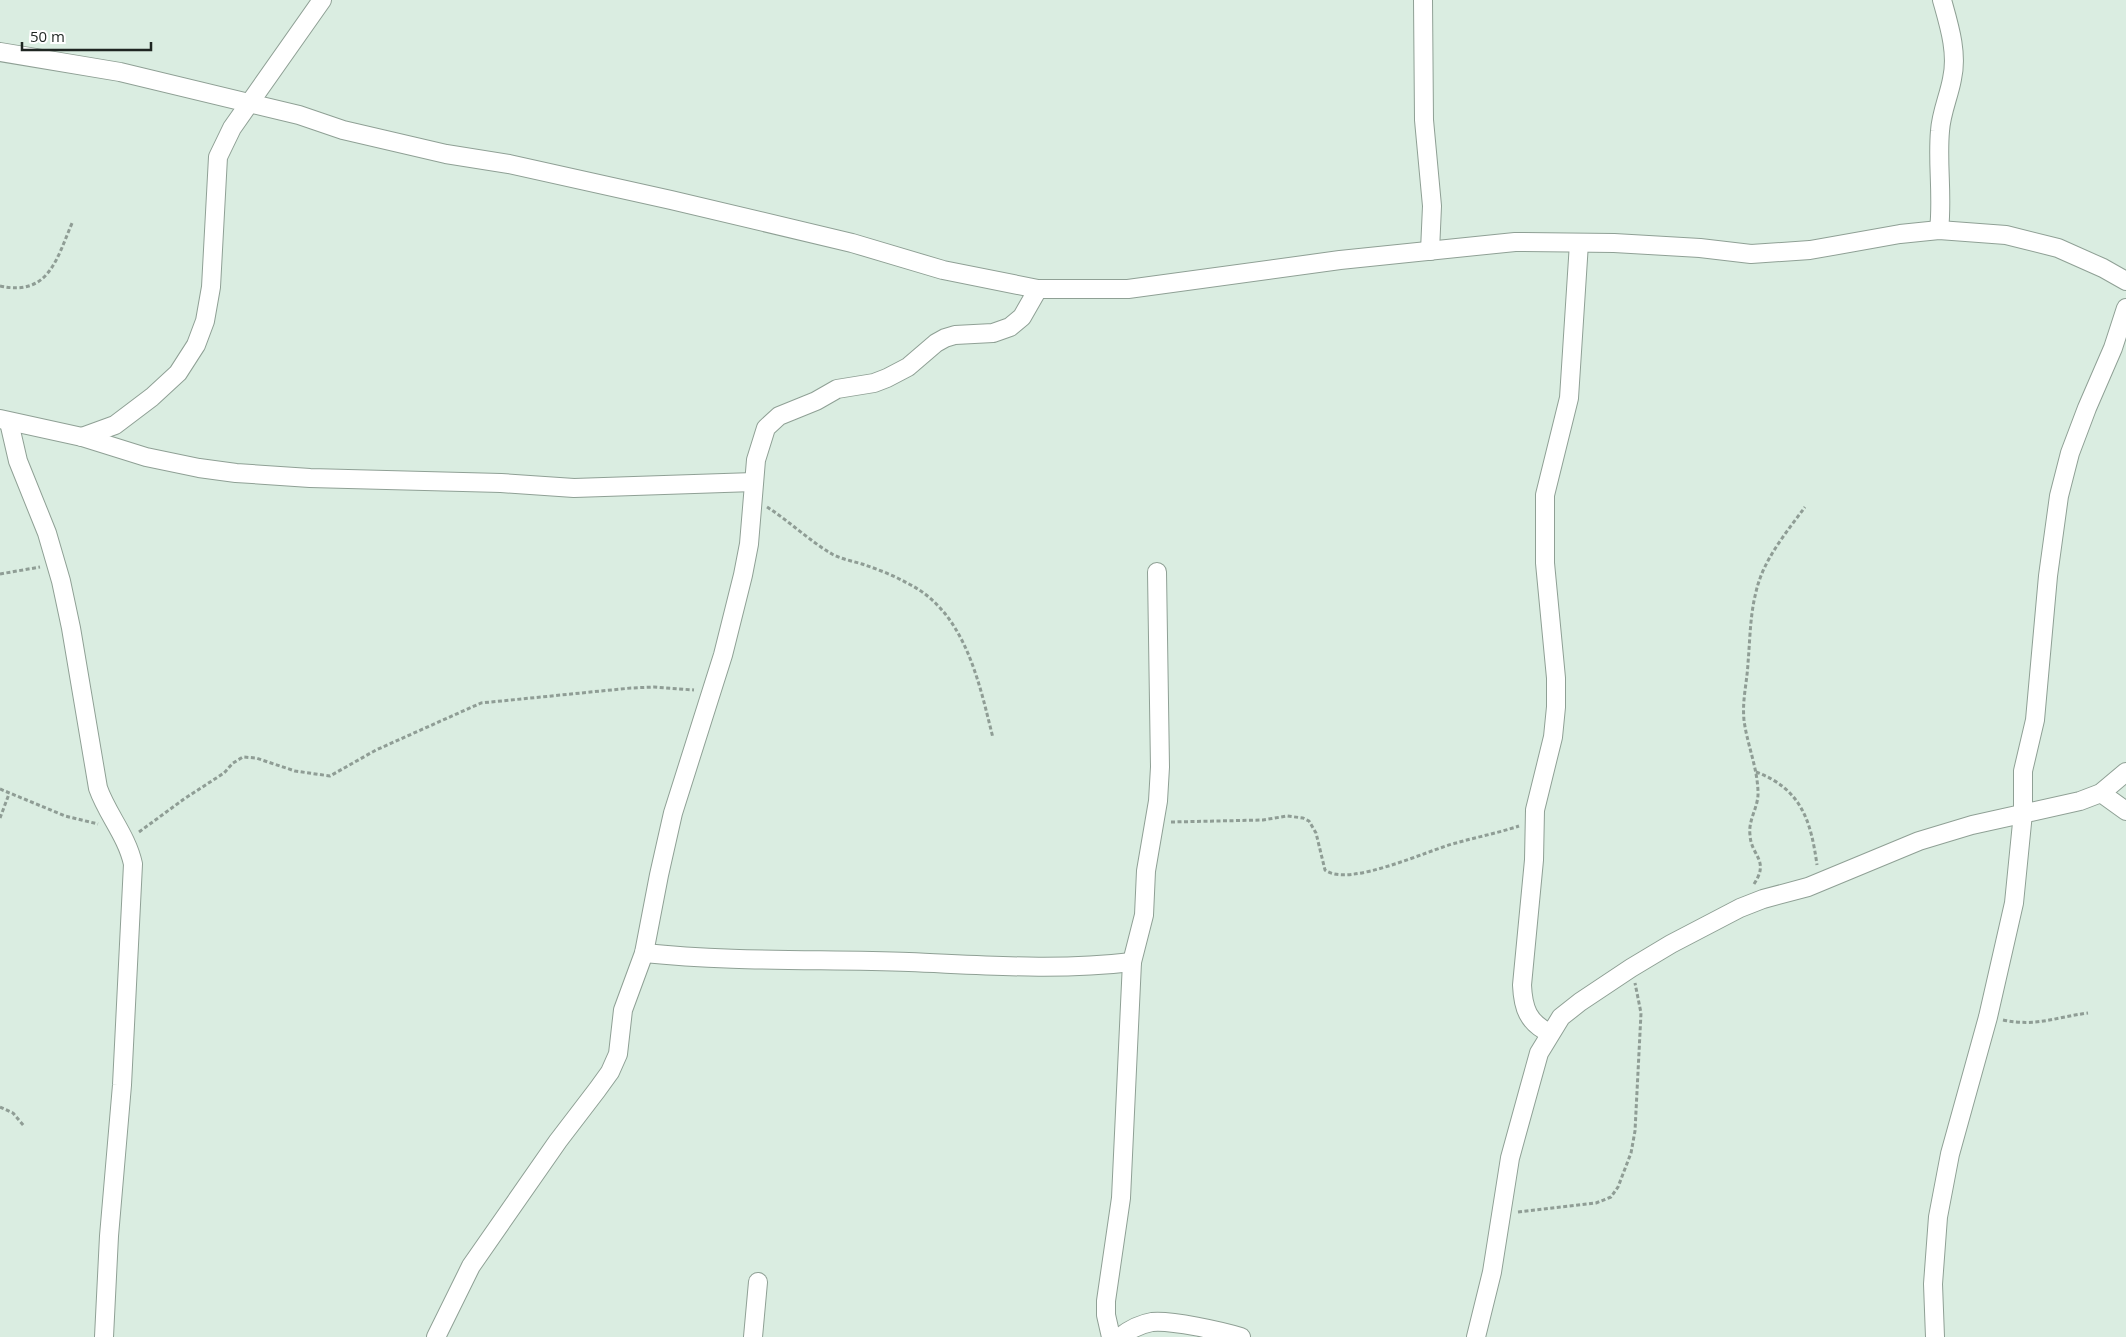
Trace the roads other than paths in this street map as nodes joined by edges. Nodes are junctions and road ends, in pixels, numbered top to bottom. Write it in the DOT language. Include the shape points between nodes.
graph roads {
  1 [pos="322,0"];
  2 [pos="1422,0"];
  3 [pos="1942,0"];
  4 [pos="0,52"];
  5 [pos="250,103"];
  6 [pos="1939,230"];
  7 [pos="1579,243"];
  8 [pos="1430,251"];
  9 [pos="2126,281"];
  10 [pos="1038,289"];
  11 [pos="2126,308"];
  12 [pos="5,420"];
  13 [pos="82,437"];
  14 [pos="753,490"];
  15 [pos="1157,572"];
  16 [pos="2126,772"];
  17 [pos="2102,793"];
  18 [pos="2126,811"];
  19 [pos="2024,813"];
  20 [pos="644,953"];
  21 [pos="1132,962"];
  22 [pos="1550,1033"];
  23 [pos="758,1282"];
  24 [pos="104,1337"];
  25 [pos="436,1337"];
  26 [pos="753,1337"];
  27 [pos="1111,1337"];
  28 [pos="1120,1337"];
  29 [pos="1241,1337"];
  30 [pos="1476,1337"];
  31 [pos="1935,1337"];
  1 -- 5 [label="street"];
  2 -- 8 [label="street" via="1424,120 1432,206"];
  3 -- 6 [label="street" via="1949,23 1954,62 1940,128 1942,198"];
  4 -- 5 [label="street" via="120,72"];
  5 -- 10 [label="street" via="343,130 671,200 852,243 943,270"];
  5 -- 13 [label="street" via="232,128 218,157 211,287 205,321 196,345 178,373 152,397 115,425"];
  6 -- 7 [label="street" via="1810,250 1761,254"];
  6 -- 9 [label="street" via="2006,235 2058,248"];
  7 -- 8 [label="street" via="1515,242"];
  7 -- 22 [label="street" via="1569,398 1545,495 1545,563 1556,707 1553,738 1534,821 1534,860 1522,998 1527,1015"];
  8 -- 10 [label="street" via="1128,289"];
  10 -- 14 [label="street" via="1022,317 1010,328 946,338 908,367 887,378 842,387 774,419 764,433 756,460"];
  11 -- 19 [label="street" via="2113,348 2086,408 2059,496 2035,720 2023,771"];
  12 -- 13 [label="street"];
  12 -- 24 [label="street" via="56,564 71,628 94,772 101,797 126,842 133,864 122,1085"];
  13 -- 14 [label="street" via="146,457 199,468 294,478 574,488"];
  14 -- 20 [label="street" via="743,576 712,692 673,813"];
  15 -- 21 [label="street" via="1160,767 1155,824 1146,871 1144,915"];
  16 -- 17 [label="street"];
  17 -- 18 [label="street"];
  17 -- 19 [label="street"];
  19 -- 22 [label="street" via="1919,841 1808,887 1740,908 1631,968 1561,1017"];
  19 -- 31 [label="street" via="2014,903 1938,1217 1933,1284"];
  20 -- 21 [label="street" via="971,966 1078,967"];
  20 -- 25 [label="street" via="626,998 618,1054 610,1072 476,1259"];
  21 -- 27 [label="street" via="1120,1198 1106,1301"];
  22 -- 30 [label="street" via="1539,1053 1510,1158 1492,1272"];
  23 -- 26 [label="street"];
  28 -- 29 [label="street" via="1129,1330 1152,1322"];
}
